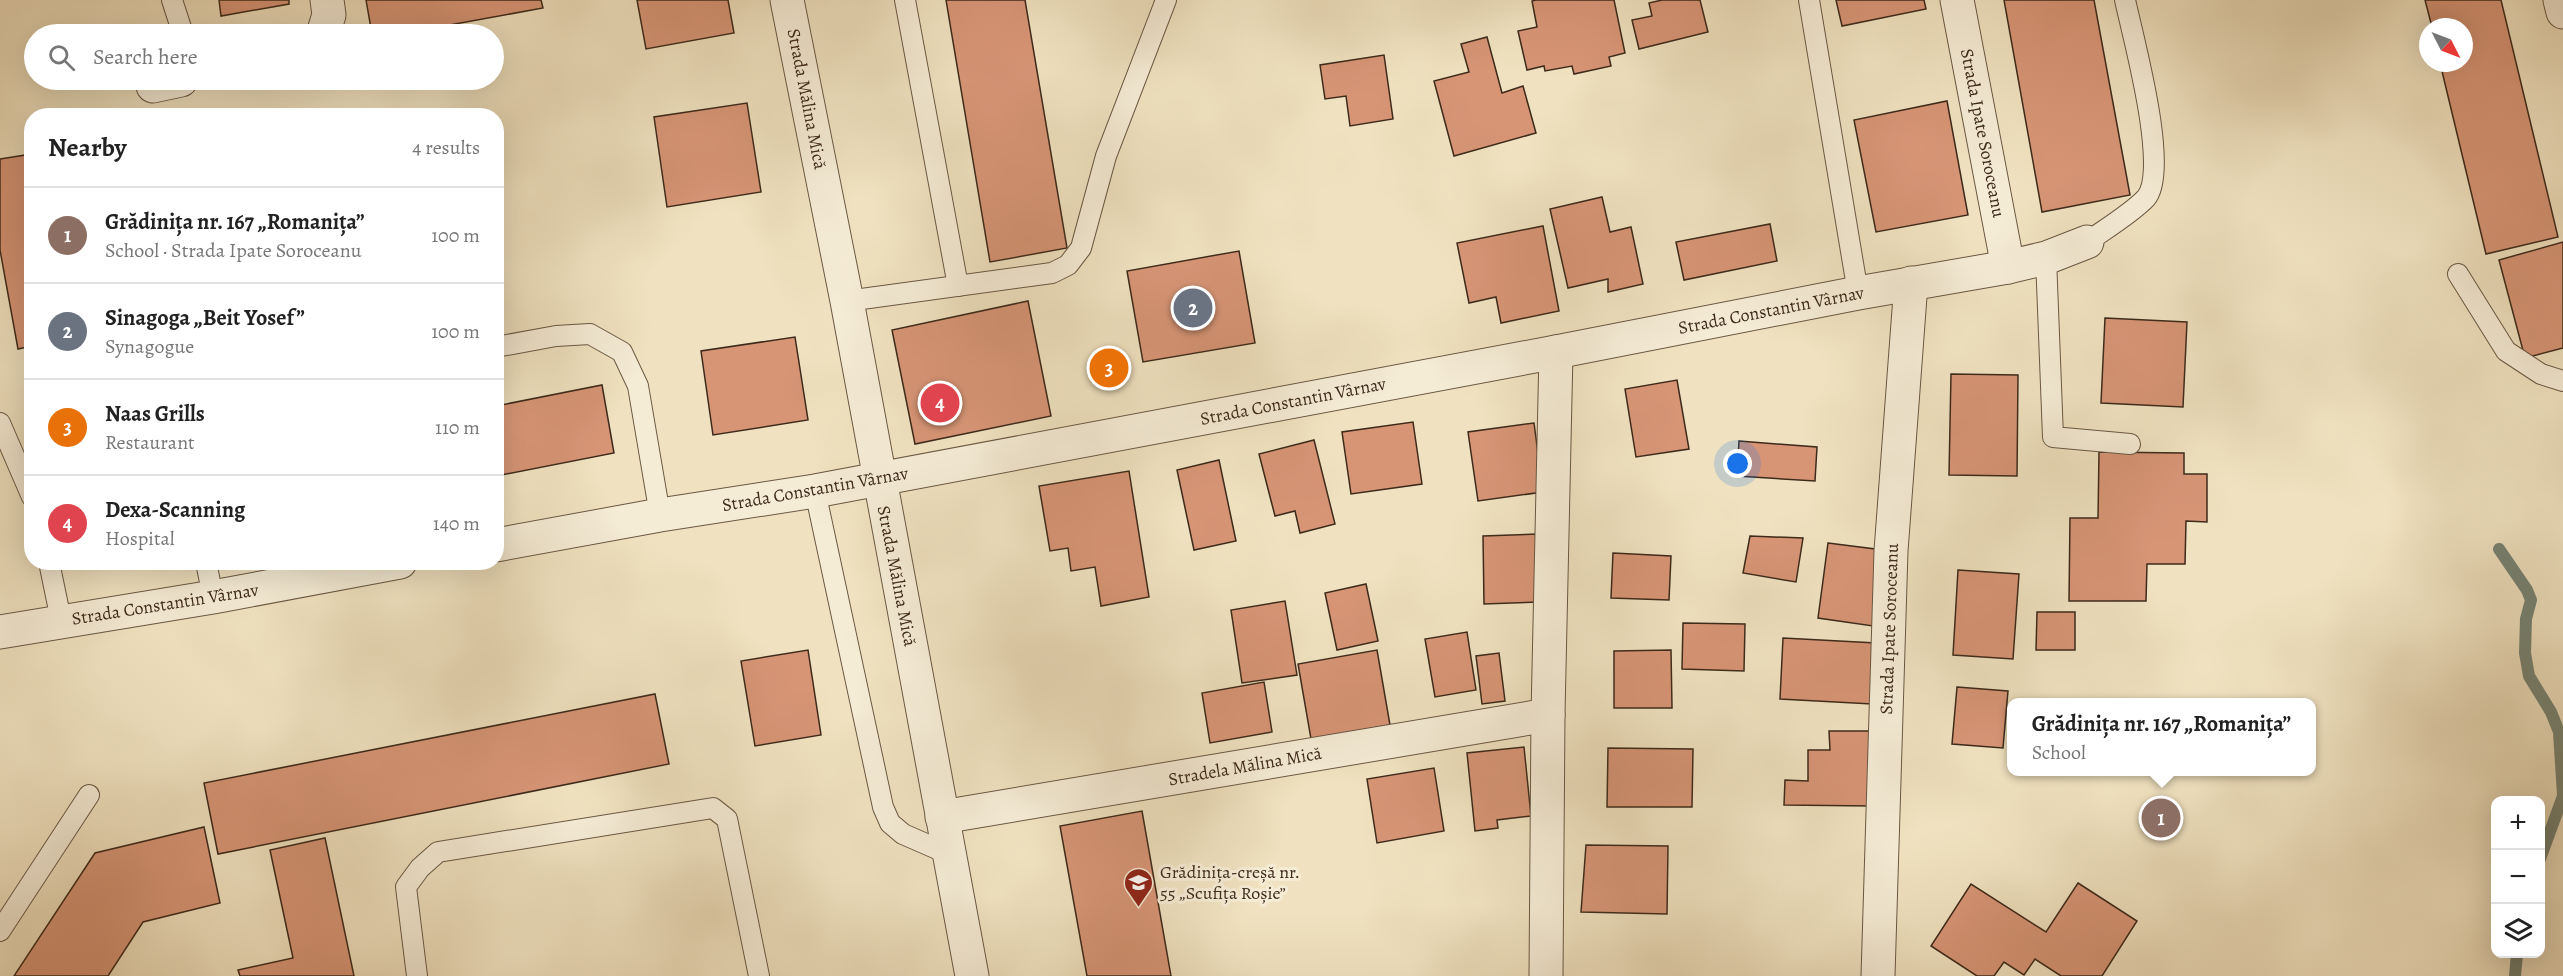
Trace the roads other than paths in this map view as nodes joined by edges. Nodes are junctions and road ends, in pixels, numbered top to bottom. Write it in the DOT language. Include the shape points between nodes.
graph roads {
  1 [pos="172,0"];
  2 [pos="327,0"];
  3 [pos="787,0"];
  4 [pos="905,0"];
  5 [pos="1166,0"];
  6 [pos="1809,0"];
  7 [pos="1957,0"];
  8 [pos="2125,0"];
  9 [pos="2560,0"];
  10 [pos="2563,12"];
  11 [pos="180,24"];
  12 [pos="326,24"];
  13 [pos="2087,242"];
  14 [pos="2046,258"];
  15 [pos="2008,267"];
  16 [pos="2458,274"];
  17 [pos="1911,283"];
  18 [pos="958,286"];
  19 [pos="1858,292"];
  20 [pos="847,301"];
  21 [pos="504,346"];
  22 [pos="1556,352"];
  23 [pos="2563,381"];
  24 [pos="0,423"];
  25 [pos="2130,444"];
  26 [pos="24,478"];
  27 [pos="879,478"];
  28 [pos="815,491"];
  29 [pos="660,514"];
  30 [pos="504,543"];
  31 [pos="51,570"];
  32 [pos="208,570"];
  33 [pos="357,570"];
  34 [pos="213,597"];
  35 [pos="61,620"];
  36 [pos="0,632"];
  37 [pos="1548,715"];
  38 [pos="89,795"];
  39 [pos="942,818"];
  40 [pos="951,855"];
  41 [pos="0,931"];
  42 [pos="417,976"];
  43 [pos="759,976"];
  44 [pos="972,976"];
  45 [pos="1546,976"];
  46 [pos="1878,976"];
  1 -- 11 [label="lane"];
  2 -- 12 [label="street"];
  3 -- 20 [label="street, Strada Mălina Mică"];
  4 -- 18 [label="lane"];
  5 -- 18 [label="lane" via="1106,156 1081,248 1068,265 1052,273"];
  6 -- 19 [label="lane"];
  7 -- 15 [label="street, Strada Ipate Soroceanu"];
  8 -- 13 [label="lane" via="2152,129 2154,179 2147,197"];
  9 -- 10 [label="street"];
  13 -- 14 [label="street, Strada Constantin Vârnav"];
  14 -- 15 [label="street, Strada Constantin Vârnav"];
  14 -- 25 [label="lane" via="2053,437"];
  15 -- 17 [label="street, Strada Constantin Vârnav"];
  16 -- 23 [label="lane" via="2506,351 2541,374"];
  17 -- 19 [label="street, Strada Constantin Vârnav"];
  17 -- 46 [label="street, Strada Ipate Soroceanu" via="1891,551"];
  18 -- 20 [label="lane"];
  19 -- 22 [label="street, Strada Constantin Vârnav"];
  20 -- 27 [label="street, Strada Mălina Mică"];
  21 -- 29 [label="lane" via="590,334 622,352 638,386"];
  22 -- 27 [label="street, Strada Constantin Vârnav"];
  22 -- 37 [label="street"];
  24 -- 26 [label="lane"];
  27 -- 28 [label="street, Strada Constantin Vârnav"];
  27 -- 39 [label="street, Strada Mălina Mică"];
  28 -- 29 [label="street, Strada Constantin Vârnav"];
  28 -- 40 [label="lane" via="883,807 890,823 903,834"];
  29 -- 30 [label="street, Strada Constantin Vârnav"];
  31 -- 35 [label="lane"];
  32 -- 34 [label="lane"];
  33 -- 34 [label="street, Strada Constantin Vârnav"];
  34 -- 35 [label="street, Strada Constantin Vârnav"];
  35 -- 36 [label="street, Strada Constantin Vârnav"];
  37 -- 39 [label="street, Stradela Mălina Mică"];
  37 -- 45 [label="street"];
  38 -- 41 [label="lane"];
  39 -- 40 [label="street, Strada Mălina Mică"];
  40 -- 44 [label="street, Strada Mălina Mică"];
  42 -- 43 [label="lane" via="406,887 420,867 438,852 713,808 727,819"];
}
